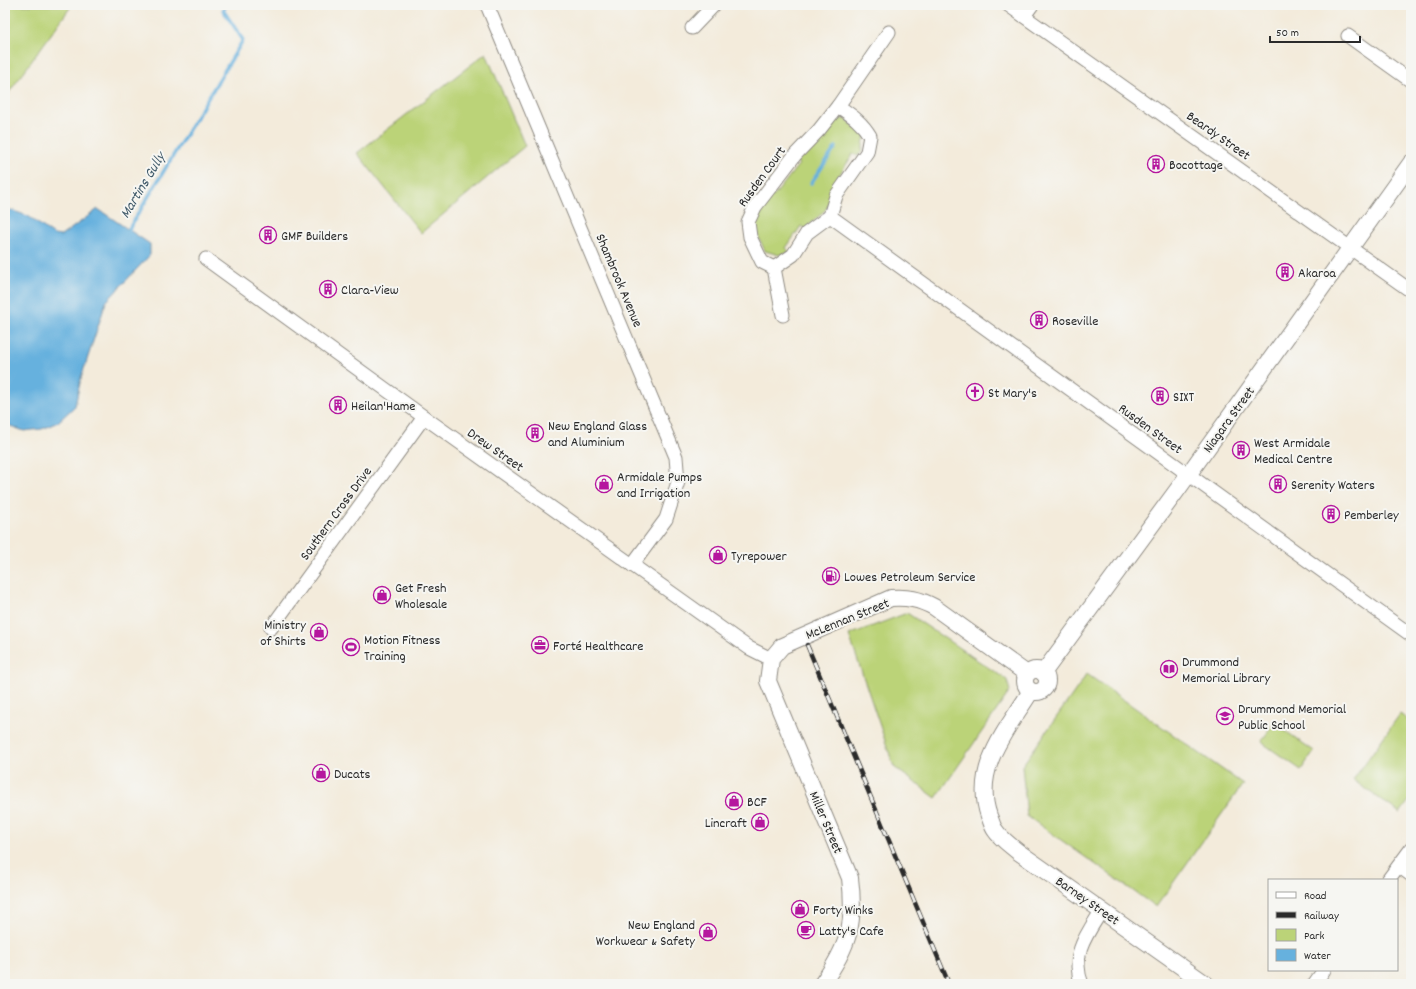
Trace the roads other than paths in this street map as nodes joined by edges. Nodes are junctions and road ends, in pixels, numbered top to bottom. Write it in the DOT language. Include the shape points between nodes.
graph roads {
  1 [pos="487,5"];
  2 [pos="714,5"];
  3 [pos="1008,5"];
  4 [pos="1032,5"];
  5 [pos="1024,16"];
  6 [pos="692,28"];
  7 [pos="889,32"];
  8 [pos="1348,36"];
  9 [pos="1411,81"];
  10 [pos="838,106"];
  11 [pos="1411,163"];
  12 [pos="830,216"];
  13 [pos="1351,248"];
  14 [pos="206,259"];
  15 [pos="774,268"];
  16 [pos="1411,291"];
  17 [pos="783,316"];
  18 [pos="424,418"];
  19 [pos="1188,474"];
  20 [pos="632,565"];
  21 [pos="271,628"];
  22 [pos="1411,635"];
  23 [pos="771,659"];
  24 [pos="1043,673"];
  25 [pos="1027,674"];
  26 [pos="1031,691"];
  27 [pos="985,804"];
  28 [pos="1411,849"];
  29 [pos="1399,866"];
  30 [pos="1411,875"];
  31 [pos="1389,879"];
  32 [pos="1102,910"];
  33 [pos="1323,971"];
  34 [pos="822,984"];
  35 [pos="1082,984"];
  36 [pos="1206,984"];
  37 [pos="1314,984"];
  1 -- 20 [label="street, Shambrook Avenue" via="676,457 678,482 666,519"];
  2 -- 6 [label="street"];
  3 -- 5 [label="street, Beardy Street"];
  4 -- 5 [label="street"];
  5 -- 13 [label="street, Beardy Street"];
  7 -- 10 [label="street, Rusden Court"];
  8 -- 9 [label="street"];
  10 -- 12 [label="street" via="858,119 870,136 867,152 836,196"];
  10 -- 15 [label="street, Rusden Court" via="795,155 755,207 748,222 750,237 762,262"];
  11 -- 13 [label="street, Niagara Street"];
  12 -- 15 [label="street" via="807,233 793,255"];
  12 -- 19 [label="street, Rusden Street"];
  13 -- 16 [label="street, Beardy Street"];
  13 -- 19 [label="street, Niagara Street"];
  14 -- 18 [label="street, Drew Street"];
  15 -- 17 [label="street"];
  18 -- 20 [label="street, Drew Street"];
  18 -- 21 [label="street, Southern Cross Drive"];
  19 -- 22 [label="street, Rusden Street"];
  19 -- 24 [label="street, Niagara Street"];
  20 -- 23 [label="street, Drew Street" via="749,648"];
  23 -- 25 [label="street, McLennan Street" via="782,646 797,638 890,598 905,597 918,599 934,607"];
  23 -- 34 [label="street, Miller Street" via="768,681 850,878 853,899 848,938 840,958"];
  24 -- 25 [label="street" via="1033,670"];
  24 -- 26 [label="street, Niagara Street" via="1046,685 1040,691"];
  25 -- 26 [label="street" via="1025,683"];
  26 -- 27 [label="street, Niagara Street" via="997,745 987,768 983,785"];
  27 -- 32 [label="street, Barney Street" via="994,830 1017,851"];
  28 -- 29 [label="street"];
  29 -- 30 [label="street"];
  29 -- 31 [label="street"];
  32 -- 35 [label="street" via="1084,938 1077,961"];
  32 -- 36 [label="street, Barney Street"];
  33 -- 37 [label="street"];
}
